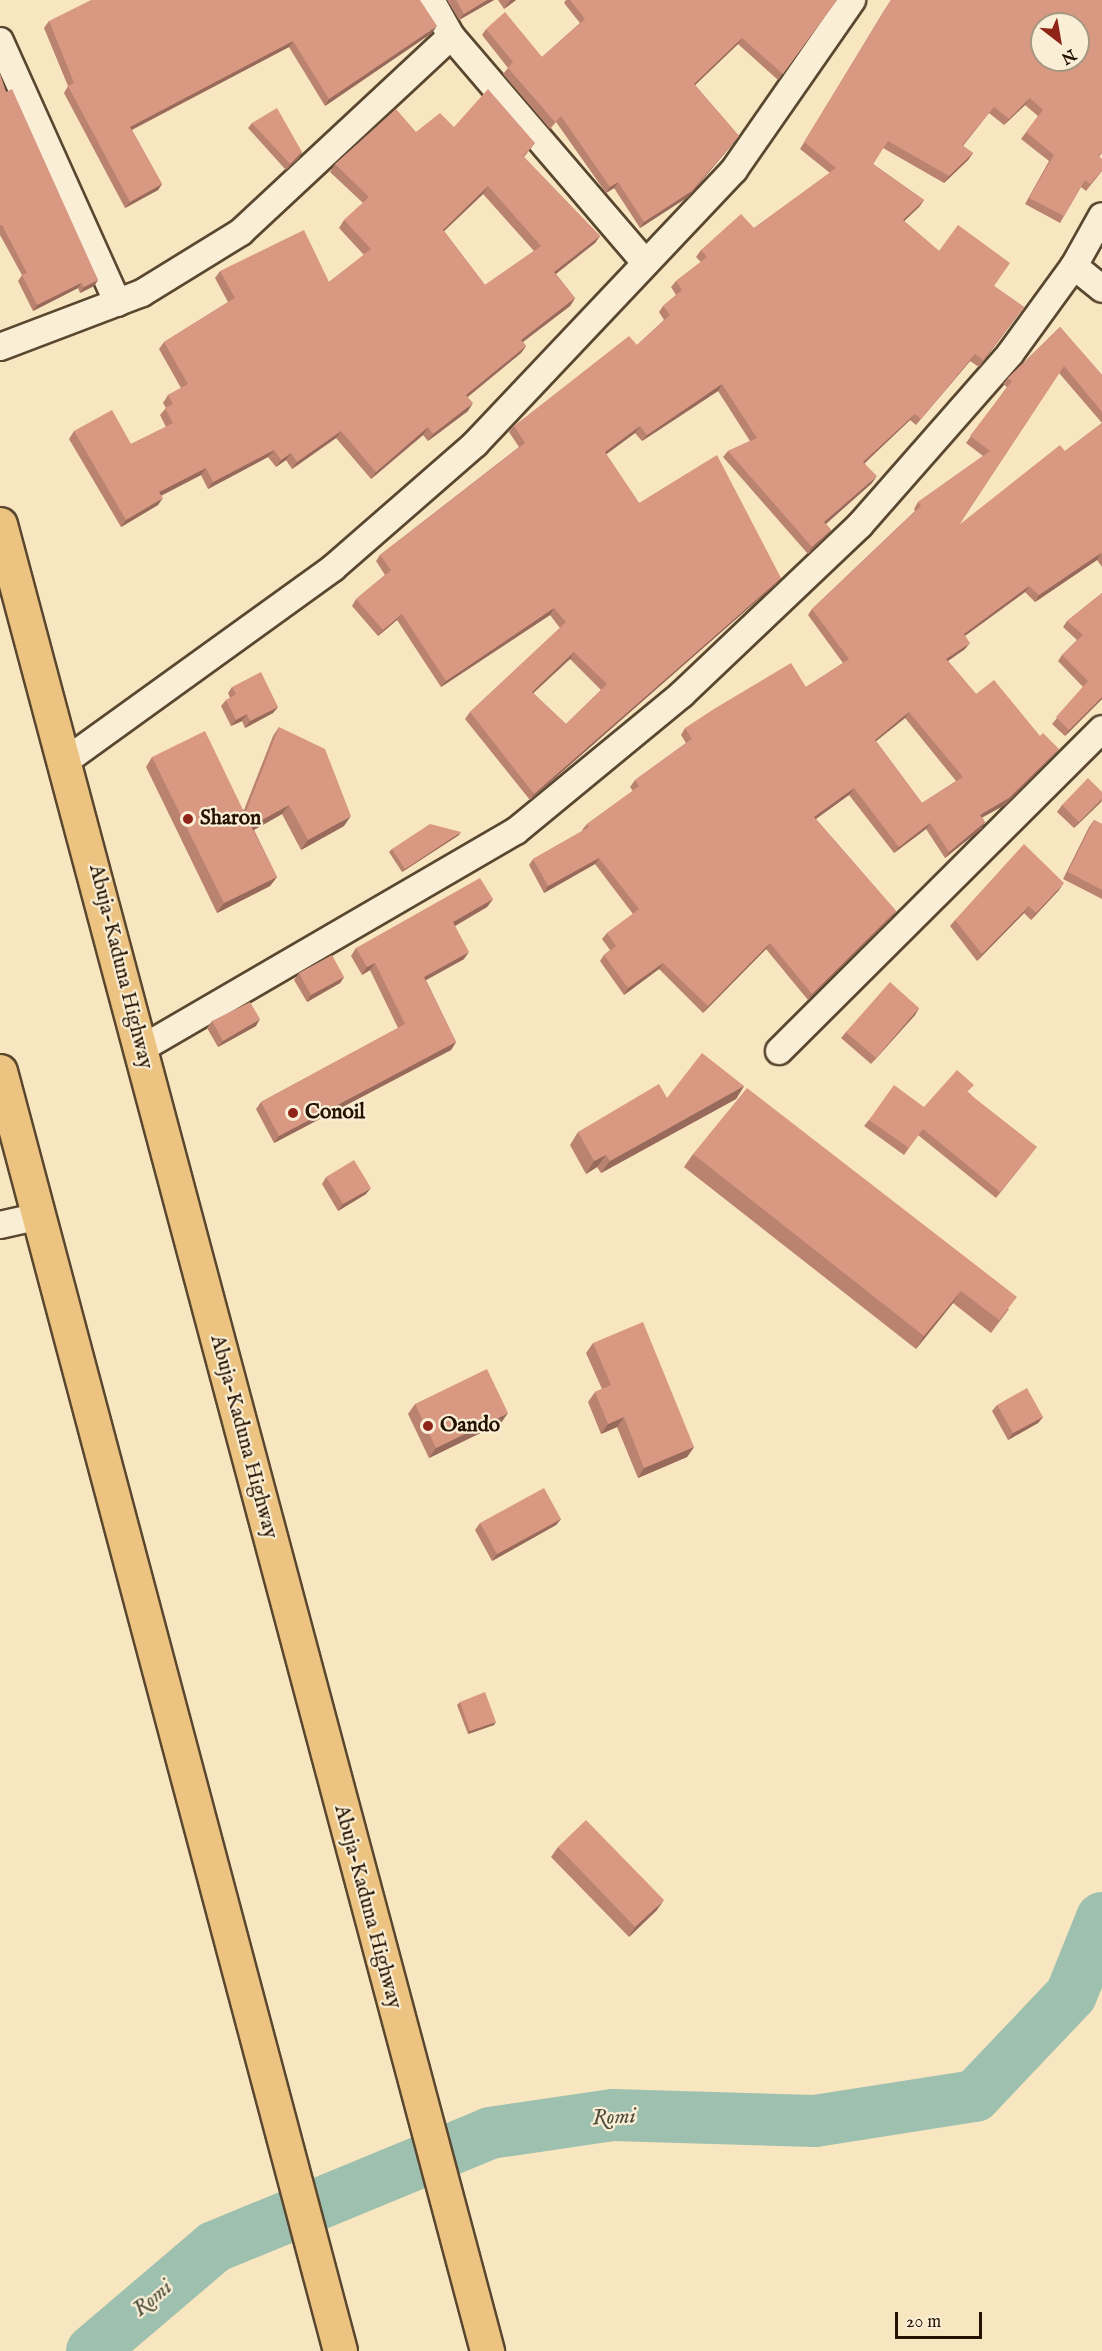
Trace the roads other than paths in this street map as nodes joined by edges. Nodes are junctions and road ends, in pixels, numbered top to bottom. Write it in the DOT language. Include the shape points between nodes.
graph roads {
  1 [pos="431,0"];
  2 [pos="852,0"];
  3 [pos="451,36"];
  4 [pos="0,41"];
  5 [pos="1102,216"];
  6 [pos="645,262"];
  7 [pos="1074,266"];
  8 [pos="1102,289"];
  9 [pos="118,303"];
  10 [pos="0,346"];
  11 [pos="0,524"];
  12 [pos="1102,729"];
  13 [pos="67,760"];
  14 [pos="141,1049"];
  15 [pos="779,1051"];
  16 [pos="0,1071"];
  17 [pos="40,1216"];
  18 [pos="0,1225"];
  19 [pos="340,2351"];
  20 [pos="487,2351"];
  1 -- 3 [label="street"];
  2 -- 6 [label="street" via="734,170"];
  3 -- 6 [label="street"];
  3 -- 9 [label="street" via="241,232"];
  4 -- 9 [label="street"];
  5 -- 7 [label="street"];
  6 -- 13 [label="street" via="475,444 333,568"];
  7 -- 8 [label="street"];
  7 -- 14 [label="street" via="1010,354 860,525 682,694 516,831"];
  9 -- 10 [label="street"];
  11 -- 13 [label="highway, Abuja-Kaduna Highway"];
  12 -- 15 [label="street"];
  13 -- 14 [label="highway, Abuja-Kaduna Highway"];
  14 -- 20 [label="highway, Abuja-Kaduna Highway"];
  16 -- 17 [label="highway"];
  17 -- 18 [label="street"];
  17 -- 19 [label="highway"];
}
